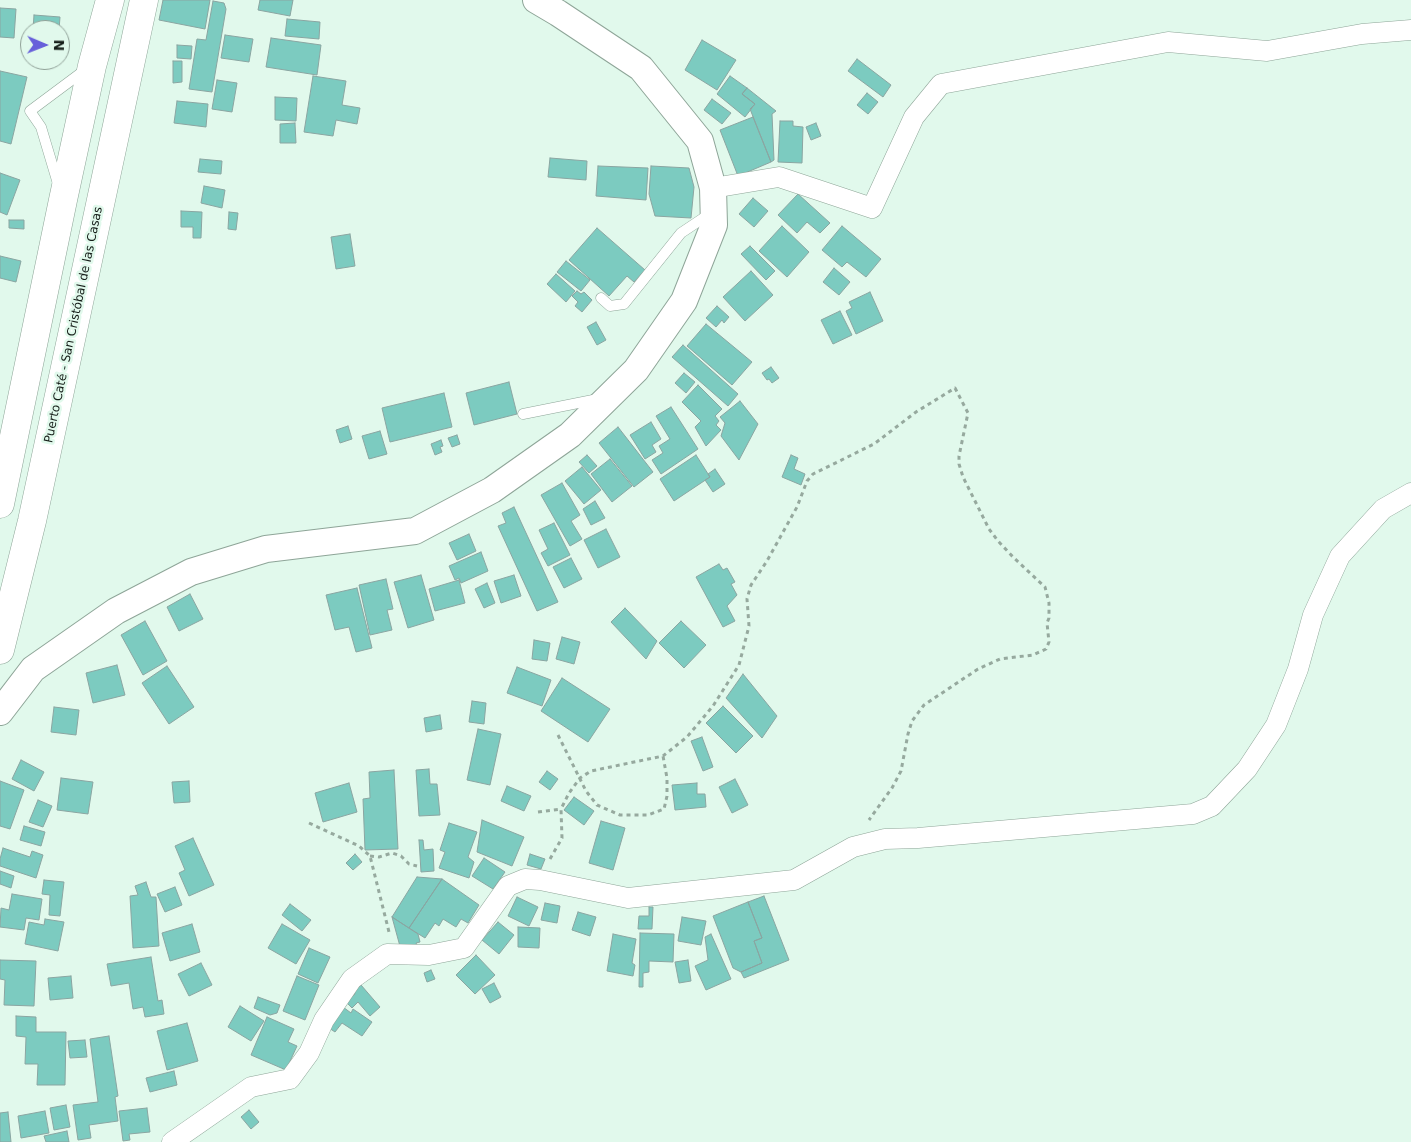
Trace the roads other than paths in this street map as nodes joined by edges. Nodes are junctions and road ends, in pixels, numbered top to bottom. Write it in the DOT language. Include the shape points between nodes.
graph roads {
  1 [pos="110,0"];
  2 [pos="144,0"];
  3 [pos="536,0"];
  4 [pos="1411,30"];
  5 [pos="92,66"];
  6 [pos="713,199"];
  7 [pos="63,200"];
  8 [pos="602,298"];
  9 [pos="609,397"];
  10 [pos="523,414"];
  11 [pos="1411,493"];
  12 [pos="1,498"];
  13 [pos="0,650"];
  14 [pos="0,712"];
  15 [pos="172,1142"];
  1 -- 5 [label="main road"];
  2 -- 13 [label="main road, Puerto Caté - San Cristóbal de las Casas" via="32,521"];
  3 -- 6 [label="street" via="641,68 700,140"];
  4 -- 6 [label="street" via="1362,34 1267,51 1168,42 942,84 914,117 872,208 779,177"];
  5 -- 7 [label="main road"];
  5 -- 7 [label="lane" via="30,111 41,127"];
  6 -- 8 [label="lane" via="680,233 624,304 610,306"];
  6 -- 9 [label="street" via="714,225 684,301 636,370"];
  7 -- 12 [label="main road"];
  9 -- 10 [label="lane"];
  9 -- 14 [label="street" via="570,435 492,490 414,531 266,549 191,572 116,611 33,669"];
  11 -- 15 [label="street" via="1383,509 1340,556 1313,615 1298,669 1276,724 1247,769 1212,806 1193,814 885,839 853,847 794,880 628,898 525,879 508,886 464,948 429,956 388,954 352,979 290,1079 251,1088"];
}
